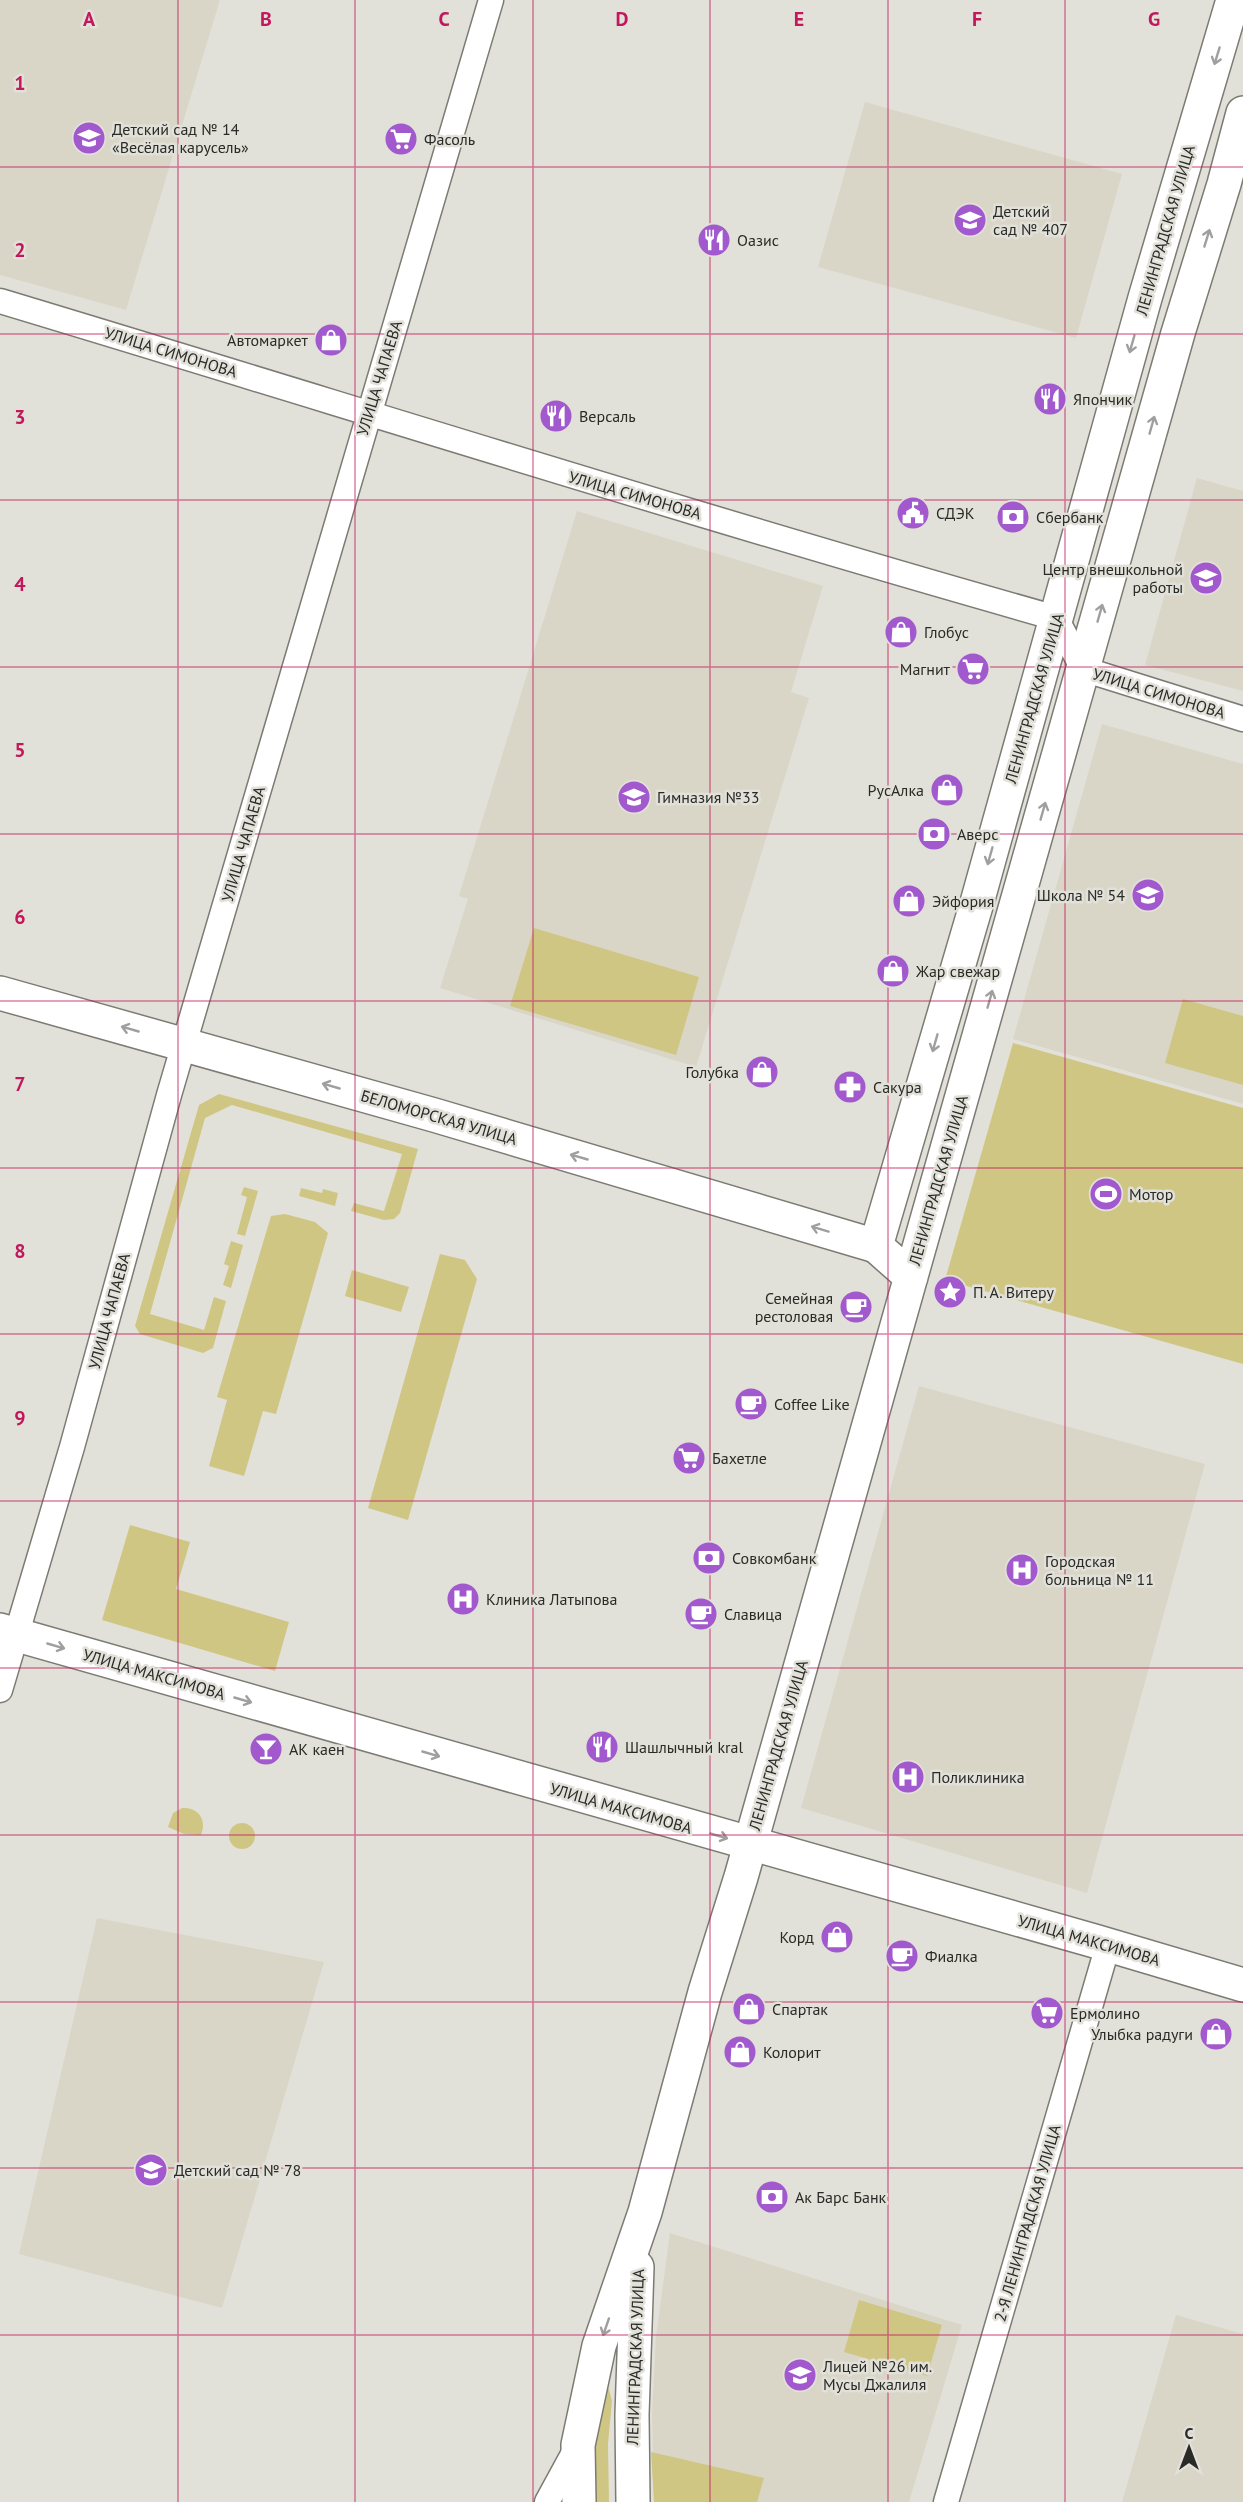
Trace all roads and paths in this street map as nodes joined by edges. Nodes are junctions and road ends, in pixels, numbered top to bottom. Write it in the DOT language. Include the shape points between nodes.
graph roads {
  1 [pos="490,0"];
  2 [pos="1233,0"];
  3 [pos="1243,113"];
  4 [pos="0,301"];
  5 [pos="369,412"];
  6 [pos="1056,618"];
  7 [pos="1083,669"];
  8 [pos="1243,719"];
  9 [pos="0,993"];
  10 [pos="186,1046"];
  11 [pos="876,1246"];
  12 [pos="911,1277"];
  13 [pos="7,1632"];
  14 [pos="0,1690"];
  15 [pos="750,1845"];
  16 [pos="1108,1945"];
  17 [pos="1243,1985"];
  18 [pos="645,2212"];
  19 [pos="578,2445"];
  20 [pos="547,2502"];
  21 [pos="579,2502"];
  22 [pos="633,2502"];
  23 [pos="946,2502"];
  1 -- 5 [label="street, УЛИЦА ЧАПАЕВА"];
  2 -- 6 [label="main road, ЛЕНИНГРАДСКАЯ УЛИЦА, one-way"];
  7 -- 3 [label="main road, ЛЕНИНГРАДСКАЯ УЛИЦА, one-way"];
  4 -- 5 [label="street, УЛИЦА СИМОНОВА"];
  5 -- 6 [label="street, УЛИЦА СИМОНОВА" via="570,477"];
  5 -- 10 [label="street, УЛИЦА ЧАПАЕВА"];
  6 -- 7 [label="street, УЛИЦА СИМОНОВА"];
  6 -- 11 [label="main road, ЛЕНИНГРАДСКАЯ УЛИЦА, one-way"];
  7 -- 8 [label="street, УЛИЦА СИМОНОВА"];
  12 -- 7 [label="main road, ЛЕНИНГРАДСКАЯ УЛИЦА, one-way"];
  10 -- 9 [label="main road, БЕЛОМОРСКАЯ УЛИЦА, one-way"];
  11 -- 10 [label="main road, БЕЛОМОРСКАЯ УЛИЦА, one-way"];
  10 -- 13 [label="street, УЛИЦА ЧАПАЕВА" via="72,1447"];
  11 -- 12 [label="main road, ЛЕНИНГРАДСКАЯ УЛИЦА"];
  12 -- 15 [label="main road, ЛЕНИНГРАДСКАЯ УЛИЦА"];
  13 -- 14 [label="street, УЛИЦА ЧАПАЕВА"];
  13 -- 15 [label="main road, УЛИЦА МАКСИМОВА, one-way"];
  15 -- 16 [label="main road, УЛИЦА МАКСИМОВА"];
  15 -- 18 [label="main road, ЛЕНИНГРАДСКАЯ УЛИЦА"];
  16 -- 17 [label="main road, УЛИЦА МАКСИМОВА"];
  16 -- 23 [label="street, 2-Я ЛЕНИНГРАДСКАЯ УЛИЦА"];
  18 -- 19 [label="main road, ЛЕНИНГРАДСКАЯ УЛИЦА, one-way" via="599,2346"];
  18 -- 22 [label="main road, ЛЕНИНГРАДСКАЯ УЛИЦА" via="637,2267"];
  19 -- 20 [label="street, ЛЕНИНГРАДСКАЯ УЛИЦА"];
  19 -- 21 [label="main road, ЛЕНИНГРАДСКАЯ УЛИЦА"];
}
